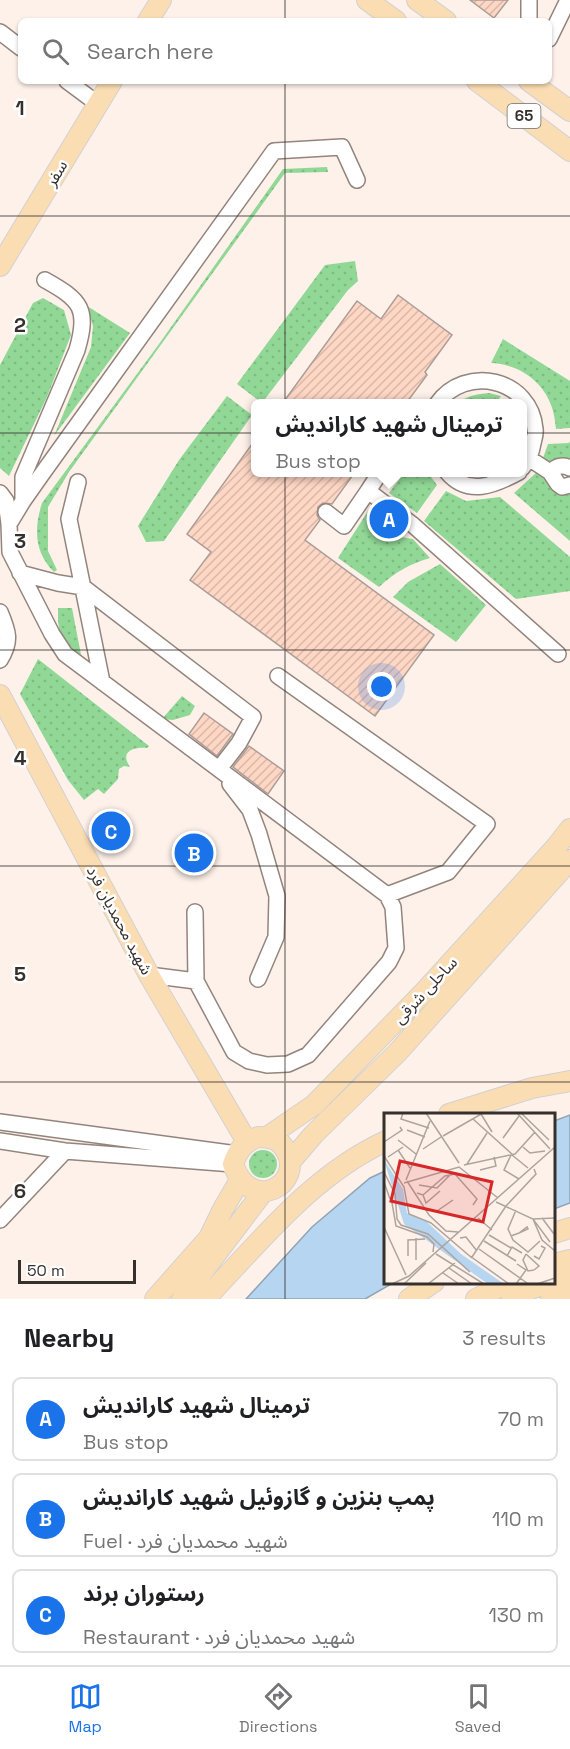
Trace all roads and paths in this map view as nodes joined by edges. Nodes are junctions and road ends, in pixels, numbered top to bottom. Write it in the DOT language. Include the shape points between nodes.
graph roads {
  1 [pos="161,0"];
  2 [pos="367,0"];
  3 [pos="417,0"];
  4 [pos="529,0"];
  5 [pos="568,0"];
  6 [pos="150,18"];
  7 [pos="392,18"];
  8 [pos="442,18"];
  9 [pos="529,18"];
  10 [pos="0,32"];
  11 [pos="552,33"];
  12 [pos="18,46"];
  13 [pos="71,84"];
  14 [pos="110,84"];
  15 [pos="481,84"];
  16 [pos="534,84"];
  17 [pos="98,104"];
  18 [pos="570,111"];
  19 [pos="570,151"];
  20 [pos="357,180"];
  21 [pos="0,266"];
  22 [pos="45,280"];
  23 [pos="441,399"];
  24 [pos="522,399"];
  25 [pos="527,404"];
  26 [pos="527,460"];
  27 [pos="527,464"];
  28 [pos="570,468"];
  29 [pos="550,472"];
  30 [pos="377,477"];
  31 [pos="451,477"];
  32 [pos="509,477"];
  33 [pos="78,482"];
  34 [pos="570,485"];
  35 [pos="368,491"];
  36 [pos="0,493"];
  37 [pos="23,501"];
  38 [pos="326,512"];
  39 [pos="9,524"];
  40 [pos="20,573"];
  41 [pos="83,586"];
  42 [pos="0,612"];
  43 [pos="558,654"];
  44 [pos="0,660"];
  45 [pos="278,676"];
  46 [pos="102,681"];
  47 [pos="0,695"];
  48 [pos="219,770"];
  49 [pos="570,829"];
  50 [pos="570,860"];
  51 [pos="387,895"];
  52 [pos="195,912"];
  53 [pos="149,975"];
  54 [pos="258,979"];
  55 [pos="196,981"];
  56 [pos="570,1081"];
  57 [pos="452,1113"];
  58 [pos="0,1122"];
  59 [pos="267,1137"];
  60 [pos="0,1141"];
  61 [pos="384,1142"];
  62 [pos="65,1151"];
  63 [pos="239,1160"];
  64 [pos="290,1162"];
  65 [pos="263,1192"];
  66 [pos="0,1220"];
  67 [pos="570,1228"];
  68 [pos="555,1233"];
  69 [pos="570,1260"];
  70 [pos="555,1264"];
  71 [pos="570,1276"];
  72 [pos="555,1280"];
  73 [pos="431,1284"];
  74 [pos="539,1284"];
  75 [pos="511,1290"];
  76 [pos="570,1292"];
  77 [pos="480,1298"];
  78 [pos="155,1299"];
  79 [pos="182,1299"];
  80 [pos="205,1299"];
  81 [pos="409,1299"];
  82 [pos="551,1299"];
  1 -- 6 [label="main road"];
  2 -- 7 [label="main road"];
  3 -- 8 [label="main road"];
  4 -- 9 [label="street"];
  5 -- 11 [label="street"];
  10 -- 12 [label="street"];
  13 -- 17 [label="street"];
  14 -- 17 [label="main road, سفر"];
  15 -- 19 [label="main road, 65"];
  16 -- 18 [label="main road, 65"];
  17 -- 21 [label="main road, سفر"];
  20 -- 37 [label="street" via="342,147 274,151"];
  22 -- 37 [label="street" via="73,297 81,309 83,330 23,477"];
  23 -- 24 [label="street" via="456,386 482,379 500,382"];
  25 -- 26 [label="street" via="535,429"];
  27 -- 29 [label="street"];
  28 -- 29 [label="street" via="556,466"];
  29 -- 34 [label="street" via="562,487"];
  30 -- 35 [label="street"];
  31 -- 32 [label="street" via="478,488"];
  33 -- 41 [label="street" via="69,519"];
  35 -- 38 [label="street" via="344,526"];
  35 -- 43 [label="street" via="413,525"];
  36 -- 39 [label="street" via="6,501"];
  37 -- 39 [label="street"];
  39 -- 40 [label="street" via="10,552"];
  40 -- 41 [label="street"];
  40 -- 46 [label="street" via="65,654"];
  41 -- 46 [label="street"];
  41 -- 48 [label="street" via="253,717"];
  42 -- 44 [label="street" via="8,631 6,651"];
  45 -- 51 [label="street" via="487,824 448,872"];
  46 -- 48 [label="street"];
  47 -- 53 [label="main road, شهید محمدیان فرد"];
  48 -- 51 [label="street"];
  48 -- 54 [label="street" via="250,810 277,896 276,937"];
  49 -- 59 [label="main road, ساحلی شرقی" via="372,1047 314,1105"];
  50 -- 64 [label="main road, ساحلی شرقی" via="397,1053"];
  51 -- 55 [label="street" via="393,907 396,948 389,962 308,1055 288,1064 267,1065 234,1052"];
  52 -- 55 [label="street"];
  53 -- 55 [label="street"];
  53 -- 63 [label="main road, شهید محمدیان فرد"];
  56 -- 57 [label="main road" via="532,1088"];
  58 -- 63 [label="street"];
  59 -- 63 [label="main road" via="258,1137"];
  59 -- 64 [label="main road" via="283,1145"];
  60 -- 62 [label="street"];
  61 -- 80 [label="main road" via="337,1169 307,1194"];
  62 -- 63 [label="street"];
  62 -- 66 [label="street"];
  63 -- 65 [label="main road" via="246,1186"];
  63 -- 78 [label="main road" via="209,1238"];
  64 -- 65 [label="main road" via="280,1186"];
  65 -- 79 [label="main road"];
  67 -- 68 [label="main road"];
  69 -- 70 [label="main road"];
  71 -- 72 [label="main road"];
  73 -- 81 [label="main road"];
  74 -- 75 [label="main road"];
  75 -- 77 [label="main road"];
  76 -- 82 [label="main road"];
}
